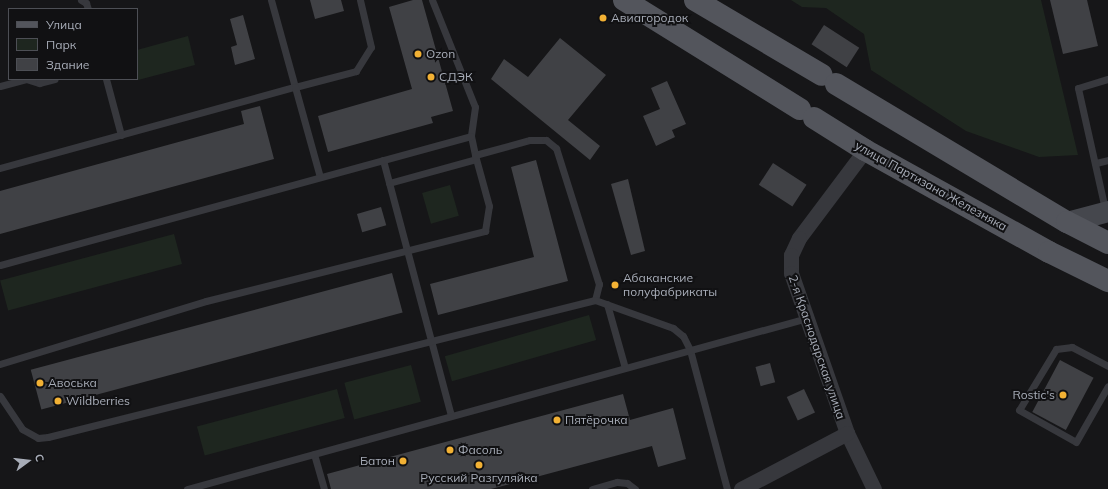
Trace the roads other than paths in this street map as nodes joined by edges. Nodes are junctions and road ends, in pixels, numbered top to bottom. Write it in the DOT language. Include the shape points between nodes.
graph roads {
  1 [pos="81,0"];
  2 [pos="271,0"];
  3 [pos="360,0"];
  4 [pos="432,0"];
  5 [pos="624,0"];
  6 [pos="695,0"];
  7 [pos="88,8"];
  8 [pos="1108,79"];
  9 [pos="22,80"];
  10 [pos="29,80"];
  11 [pos="51,80"];
  12 [pos="106,80"];
  13 [pos="0,86"];
  14 [pos="295,87"];
  15 [pos="121,135"];
  16 [pos="471,136"];
  17 [pos="865,150"];
  18 [pos="475,157"];
  19 [pos="383,160"];
  20 [pos="1108,160"];
  21 [pos="1096,163"];
  22 [pos="0,168"];
  23 [pos="320,177"];
  24 [pos="389,183"];
  25 [pos="1107,211"];
  26 [pos="1067,222"];
  27 [pos="1108,242"];
  28 [pos="408,252"];
  29 [pos="1049,252"];
  30 [pos="0,265"];
  31 [pos="1108,281"];
  32 [pos="595,300"];
  33 [pos="607,304"];
  34 [pos="807,318"];
  35 [pos="431,340"];
  36 [pos="690,350"];
  37 [pos="0,364"];
  38 [pos="1108,366"];
  39 [pos="625,368"];
  40 [pos="1108,386"];
  41 [pos="0,396"];
  42 [pos="451,415"];
  43 [pos="847,433"];
  44 [pos="314,454"];
  45 [pos="187,489"];
  46 [pos="324,489"];
  47 [pos="592,489"];
  48 [pos="635,489"];
  49 [pos="727,489"];
  50 [pos="741,489"];
  51 [pos="874,489"];
  1 -- 7 [label="lane"];
  2 -- 14 [label="lane"];
  3 -- 14 [label="lane" via="371,47 356,71"];
  4 -- 16 [label="lane" via="475,107"];
  5 -- 17 [label="main road, улица Партизана Железняка"];
  6 -- 26 [label="main road"];
  8 -- 21 [label="lane" via="1078,88"];
  9 -- 13 [label="lane"];
  10 -- 11 [label="lane" via="38,83"];
  12 -- 15 [label="lane"];
  14 -- 15 [label="lane"];
  14 -- 23 [label="lane"];
  15 -- 22 [label="lane"];
  16 -- 18 [label="lane"];
  16 -- 19 [label="lane"];
  17 -- 29 [label="main road, улица Партизана Железняка"];
  17 -- 34 [label="street, 2-я Краснодарская улица" via="799,238 790,255 791,273"];
  18 -- 24 [label="lane"];
  18 -- 28 [label="lane" via="489,206 485,231"];
  18 -- 32 [label="lane" via="535,140 546,140 556,148 599,284"];
  19 -- 23 [label="lane"];
  19 -- 24 [label="lane"];
  20 -- 21 [label="lane"];
  21 -- 25 [label="lane"];
  23 -- 30 [label="lane"];
  24 -- 28 [label="lane"];
  25 -- 26 [label="main road"];
  26 -- 27 [label="main road"];
  26 -- 29 [label="main road"];
  28 -- 35 [label="lane"];
  28 -- 37 [label="lane" via="206,301"];
  29 -- 31 [label="main road, улица Партизана Железняка"];
  32 -- 33 [label="lane"];
  32 -- 35 [label="lane"];
  33 -- 36 [label="lane" via="673,328 683,336"];
  33 -- 39 [label="lane"];
  34 -- 36 [label="lane"];
  34 -- 43 [label="street, 2-я Краснодарская улица"];
  35 -- 41 [label="lane" via="48,437 38,438 22,429"];
  35 -- 42 [label="lane"];
  36 -- 39 [label="lane"];
  36 -- 49 [label="lane"];
  38 -- 40 [label="lane" via="1072,347 1056,349 1019,410 1076,442"];
  39 -- 42 [label="lane"];
  42 -- 44 [label="lane"];
  43 -- 50 [label="street"];
  43 -- 51 [label="street, 2-я Краснодарская улица"];
  44 -- 45 [label="lane"];
  44 -- 46 [label="lane"];
  47 -- 48 [label="lane" via="617,482 627,483"];
}
